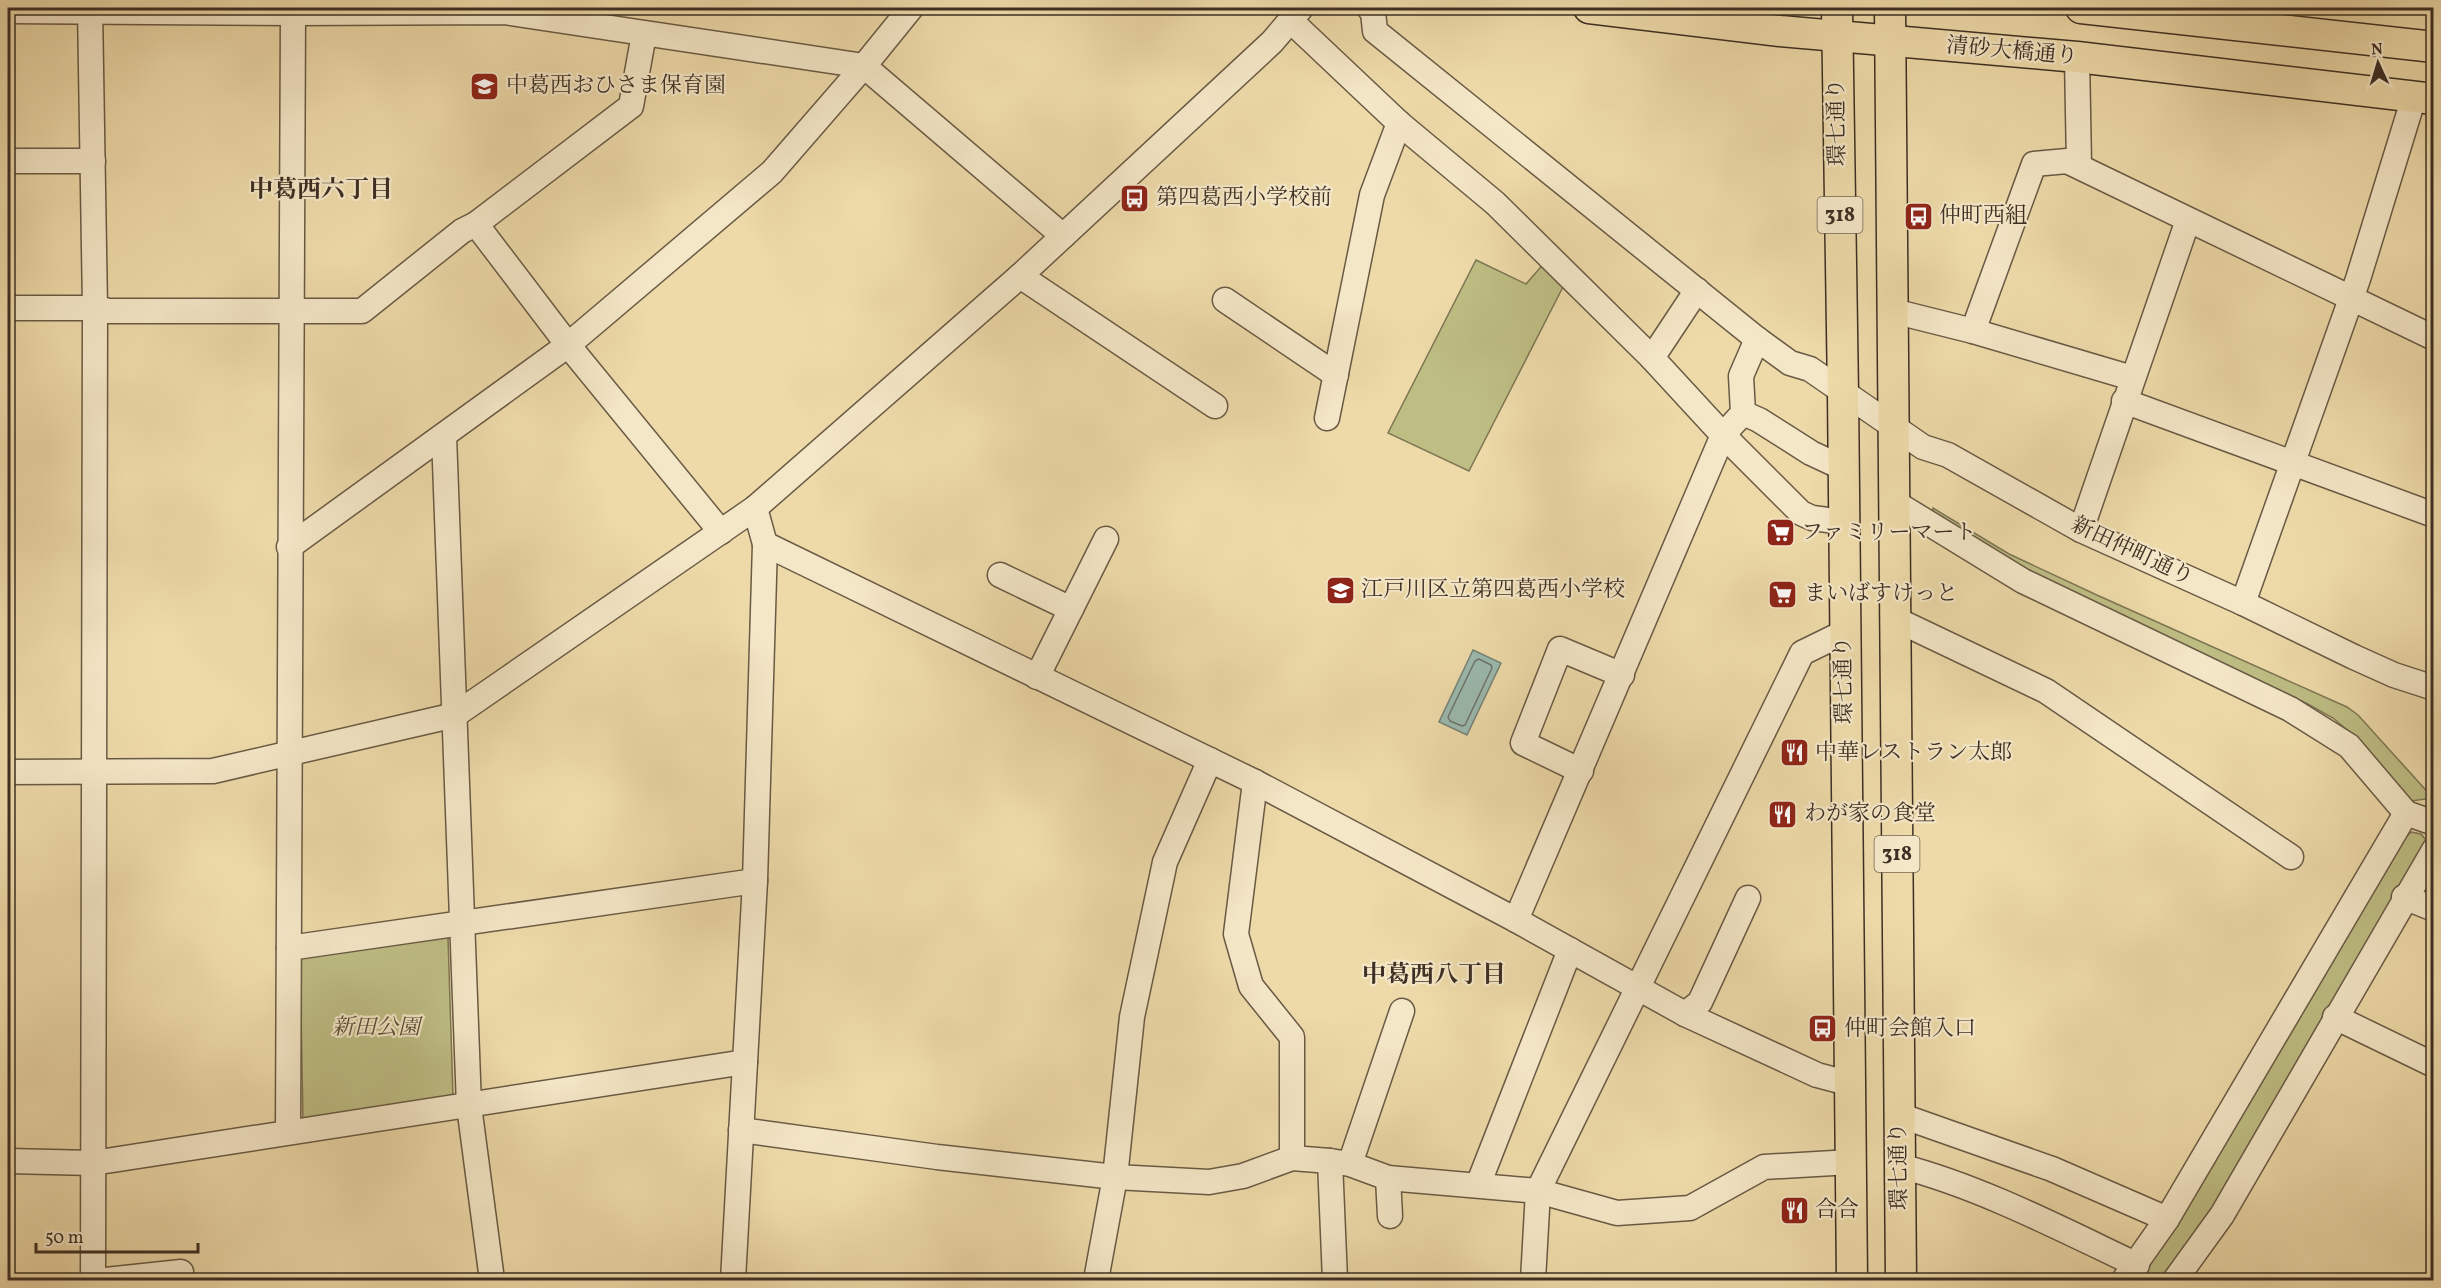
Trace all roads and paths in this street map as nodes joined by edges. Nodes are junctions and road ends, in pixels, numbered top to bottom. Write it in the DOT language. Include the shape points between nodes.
graph roads {
  1 [pos="911,8"];
  2 [pos="1369,8"];
  3 [pos="1589,8"];
  4 [pos="1890,8"];
  5 [pos="2098,8"];
  6 [pos="90,9"];
  7 [pos="504,10"];
  8 [pos="8,11"];
  9 [pos="293,13"];
  10 [pos="1296,14"];
  11 [pos="1837,22"];
  12 [pos="644,34"];
  13 [pos="1890,40"];
  14 [pos="2433,43"];
  15 [pos="2077,57"];
  16 [pos="864,66"];
  17 [pos="2424,98"];
  18 [pos="1399,123"];
  19 [pos="8,161"];
  20 [pos="93,161"];
  21 [pos="2079,166"];
  22 [pos="2188,220"];
  23 [pos="476,224"];
  24 [pos="1063,236"];
  25 [pos="1020,276"];
  26 [pos="1696,291"];
  27 [pos="2351,298"];
  28 [pos="1225,300"];
  29 [pos="8,308"];
  30 [pos="95,308"];
  31 [pos="291,311"];
  32 [pos="1893,311"];
  33 [pos="1973,331"];
  34 [pos="2433,338"];
  35 [pos="1757,339"];
  36 [pos="568,345"];
  37 [pos="1652,358"];
  38 [pos="1336,375"];
  39 [pos="2132,378"];
  40 [pos="1843,393"];
  41 [pos="2124,401"];
  42 [pos="1215,406"];
  43 [pos="1743,413"];
  44 [pos="1327,418"];
  45 [pos="1892,427"];
  46 [pos="1723,435"];
  47 [pos="444,436"];
  48 [pos="2293,464"];
  49 [pos="1844,468"];
  50 [pos="1894,502"];
  51 [pos="755,508"];
  52 [pos="2433,515"];
  53 [pos="1844,522"];
  54 [pos="2081,530"];
  55 [pos="721,532"];
  56 [pos="1106,539"];
  57 [pos="765,544"];
  58 [pos="290,547"];
  59 [pos="1000,575"];
  60 [pos="2243,603"];
  61 [pos="1071,609"];
  62 [pos="1895,619"];
  63 [pos="1845,632"];
  64 [pos="1622,675"];
  65 [pos="1037,676"];
  66 [pos="2433,688"];
  67 [pos="454,715"];
  68 [pos="290,753"];
  69 [pos="1210,760"];
  70 [pos="94,771"];
  71 [pos="1581,771"];
  72 [pos="8,772"];
  73 [pos="1255,782"];
  74 [pos="2406,813"];
  75 [pos="2433,823"];
  76 [pos="2433,850"];
  77 [pos="2291,857"];
  78 [pos="755,881"];
  79 [pos="2404,897"];
  80 [pos="1748,898"];
  81 [pos="2433,909"];
  82 [pos="1516,920"];
  83 [pos="461,923"];
  84 [pos="289,948"];
  85 [pos="1570,950"];
  86 [pos="1637,988"];
  87 [pos="1402,1011"];
  88 [pos="1685,1014"];
  89 [pos="2335,1017"];
  90 [pos="745,1062"];
  91 [pos="2433,1065"];
  92 [pos="1851,1084"];
  93 [pos="469,1106"];
  94 [pos="1899,1115"];
  95 [pos="741,1130"];
  96 [pos="288,1132"];
  97 [pos="1292,1158"];
  98 [pos="8,1161"];
  99 [pos="1851,1162"];
  100 [pos="93,1163"];
  101 [pos="1340,1163"];
  102 [pos="1900,1166"];
  103 [pos="1115,1177"];
  104 [pos="1388,1178"];
  105 [pos="1478,1185"];
  106 [pos="1538,1191"];
  107 [pos="1390,1216"];
  108 [pos="2167,1219"];
  109 [pos="181,1272"];
  110 [pos="2130,1273"];
  111 [pos="93,1281"];
  112 [pos="106,1281"];
  113 [pos="492,1281"];
  114 [pos="733,1281"];
  115 [pos="1096,1281"];
  116 [pos="1335,1281"];
  117 [pos="1533,1281"];
  118 [pos="1852,1281"];
  119 [pos="1901,1281"];
  120 [pos="2175,1281"];
  1 -- 16 [label="street"];
  2 -- 26 [label="street, 新田仲町通り" via="1373,12 1374,31"];
  3 -- 11 [label="main road, 清砂大橋通り"];
  4 -- 13 [label="main road, 環七通り / 318"];
  5 -- 14 [label="main road"];
  6 -- 8 [label="street"];
  6 -- 9 [label="street"];
  6 -- 20 [label="street"];
  7 -- 9 [label="street"];
  7 -- 12 [label="street"];
  9 -- 31 [label="street"];
  10 -- 18 [label="street"];
  10 -- 24 [label="street" via="1272,42"];
  11 -- 13 [label="main road, 清砂大橋通り"];
  11 -- 40 [label="main road, 環七通り / 318"];
  12 -- 16 [label="street"];
  12 -- 23 [label="street" via="631,106"];
  13 -- 15 [label="main road, 清砂大橋通り"];
  13 -- 32 [label="main road, 環七通り / 318"];
  15 -- 17 [label="main road, 清砂大橋通り"];
  15 -- 21 [label="street"];
  16 -- 24 [label="street"];
  16 -- 36 [label="street" via="772,172"];
  17 -- 27 [label="street"];
  18 -- 37 [label="street" via="1496,203"];
  18 -- 38 [label="street" via="1372,195"];
  19 -- 20 [label="street"];
  20 -- 30 [label="street"];
  21 -- 22 [label="street"];
  21 -- 33 [label="street" via="2067,161 2034,164"];
  22 -- 27 [label="street"];
  22 -- 39 [label="street"];
  23 -- 31 [label="street" via="362,311"];
  23 -- 36 [label="street"];
  24 -- 25 [label="street"];
  25 -- 42 [label="street"];
  25 -- 51 [label="street"];
  26 -- 35 [label="street, 新田仲町通り"];
  26 -- 37 [label="street"];
  27 -- 34 [label="street"];
  27 -- 48 [label="street"];
  28 -- 38 [label="street"];
  29 -- 30 [label="street"];
  30 -- 31 [label="street"];
  30 -- 70 [label="street"];
  31 -- 58 [label="street"];
  32 -- 33 [label="street"];
  32 -- 45 [label="main road, 環七通り / 318"];
  33 -- 39 [label="street"];
  35 -- 40 [label="street, 新田仲町通り"];
  35 -- 43 [label="street" via="1741,376"];
  36 -- 47 [label="street"];
  36 -- 55 [label="street"];
  37 -- 46 [label="street"];
  38 -- 44 [label="street"];
  39 -- 41 [label="street"];
  40 -- 45 [label="street, 新田仲町通り"];
  40 -- 49 [label="main road, 環七通り / 318"];
  41 -- 48 [label="street"];
  41 -- 54 [label="street"];
  43 -- 46 [label="street"];
  43 -- 49 [label="street"];
  45 -- 50 [label="main road, 環七通り / 318"];
  45 -- 54 [label="street, 新田仲町通り"];
  46 -- 53 [label="street" via="1801,513"];
  46 -- 64 [label="street"];
  47 -- 58 [label="street"];
  47 -- 67 [label="street"];
  48 -- 52 [label="street"];
  48 -- 60 [label="street"];
  49 -- 53 [label="main road, 環七通り / 318"];
  50 -- 62 [label="main road, 環七通り / 318"];
  50 -- 74 [label="street" via="2023,581 2290,709 2349,746"];
  51 -- 55 [label="street"];
  51 -- 57 [label="street"];
  53 -- 63 [label="main road, 環七通り / 318"];
  54 -- 60 [label="street, 新田仲町通り"];
  55 -- 67 [label="street"];
  56 -- 61 [label="street"];
  57 -- 65 [label="street"];
  57 -- 78 [label="street"];
  58 -- 68 [label="street"];
  59 -- 61 [label="street"];
  60 -- 66 [label="street, 新田仲町通り" via="2394,675"];
  61 -- 65 [label="street"];
  62 -- 77 [label="street" via="2046,691"];
  62 -- 94 [label="main road, 環七通り / 318"];
  63 -- 86 [label="street" via="1802,653"];
  63 -- 92 [label="main road, 環七通り / 318"];
  64 -- 71 [label="street"];
  64 -- 71 [label="street" via="1560,649 1523,743"];
  65 -- 69 [label="street"];
  67 -- 68 [label="street"];
  67 -- 83 [label="street"];
  68 -- 70 [label="street" via="213,771"];
  68 -- 84 [label="street"];
  69 -- 73 [label="street"];
  69 -- 103 [label="street" via="1165,862 1132,1017"];
  70 -- 72 [label="street"];
  70 -- 100 [label="street"];
  71 -- 82 [label="street"];
  73 -- 82 [label="street"];
  73 -- 97 [label="street" via="1236,934 1251,986 1293,1037"];
  74 -- 75 [label="street"];
  74 -- 108 [label="street"];
  76 -- 79 [label="street"];
  78 -- 83 [label="street"];
  78 -- 90 [label="street"];
  79 -- 81 [label="street"];
  79 -- 89 [label="street"];
  80 -- 88 [label="street" via="1700,1002"];
  82 -- 85 [label="street"];
  83 -- 84 [label="street"];
  83 -- 93 [label="street"];
  84 -- 96 [label="street"];
  85 -- 86 [label="street"];
  85 -- 105 [label="street"];
  86 -- 88 [label="street"];
  86 -- 106 [label="street"];
  87 -- 101 [label="street"];
  88 -- 92 [label="street" via="1817,1075"];
  89 -- 91 [label="street"];
  89 -- 120 [label="street" via="2222,1215"];
  90 -- 93 [label="street"];
  90 -- 95 [label="street"];
  92 -- 99 [label="main road, 環七通り / 318"];
  93 -- 96 [label="street"];
  93 -- 113 [label="street"];
  94 -- 102 [label="main road, 環七通り / 318"];
  94 -- 108 [label="street" via="2052,1169"];
  95 -- 103 [label="street"];
  95 -- 114 [label="street"];
  96 -- 100 [label="street"];
  97 -- 101 [label="street"];
  97 -- 103 [label="street" via="1243,1176 1209,1182"];
  98 -- 100 [label="street"];
  99 -- 106 [label="street" via="1764,1167 1690,1208 1617,1213"];
  99 -- 118 [label="main road, 環七通り / 318"];
  100 -- 111 [label="street"];
  101 -- 104 [label="street"];
  101 -- 116 [label="street"];
  102 -- 110 [label="street" via="1931,1174 2046,1222"];
  102 -- 119 [label="main road, 環七通り / 318"];
  103 -- 115 [label="street"];
  104 -- 105 [label="street"];
  104 -- 107 [label="street"];
  105 -- 106 [label="street"];
  106 -- 117 [label="street"];
  108 -- 110 [label="street"];
  109 -- 112 [label="street"];
}
